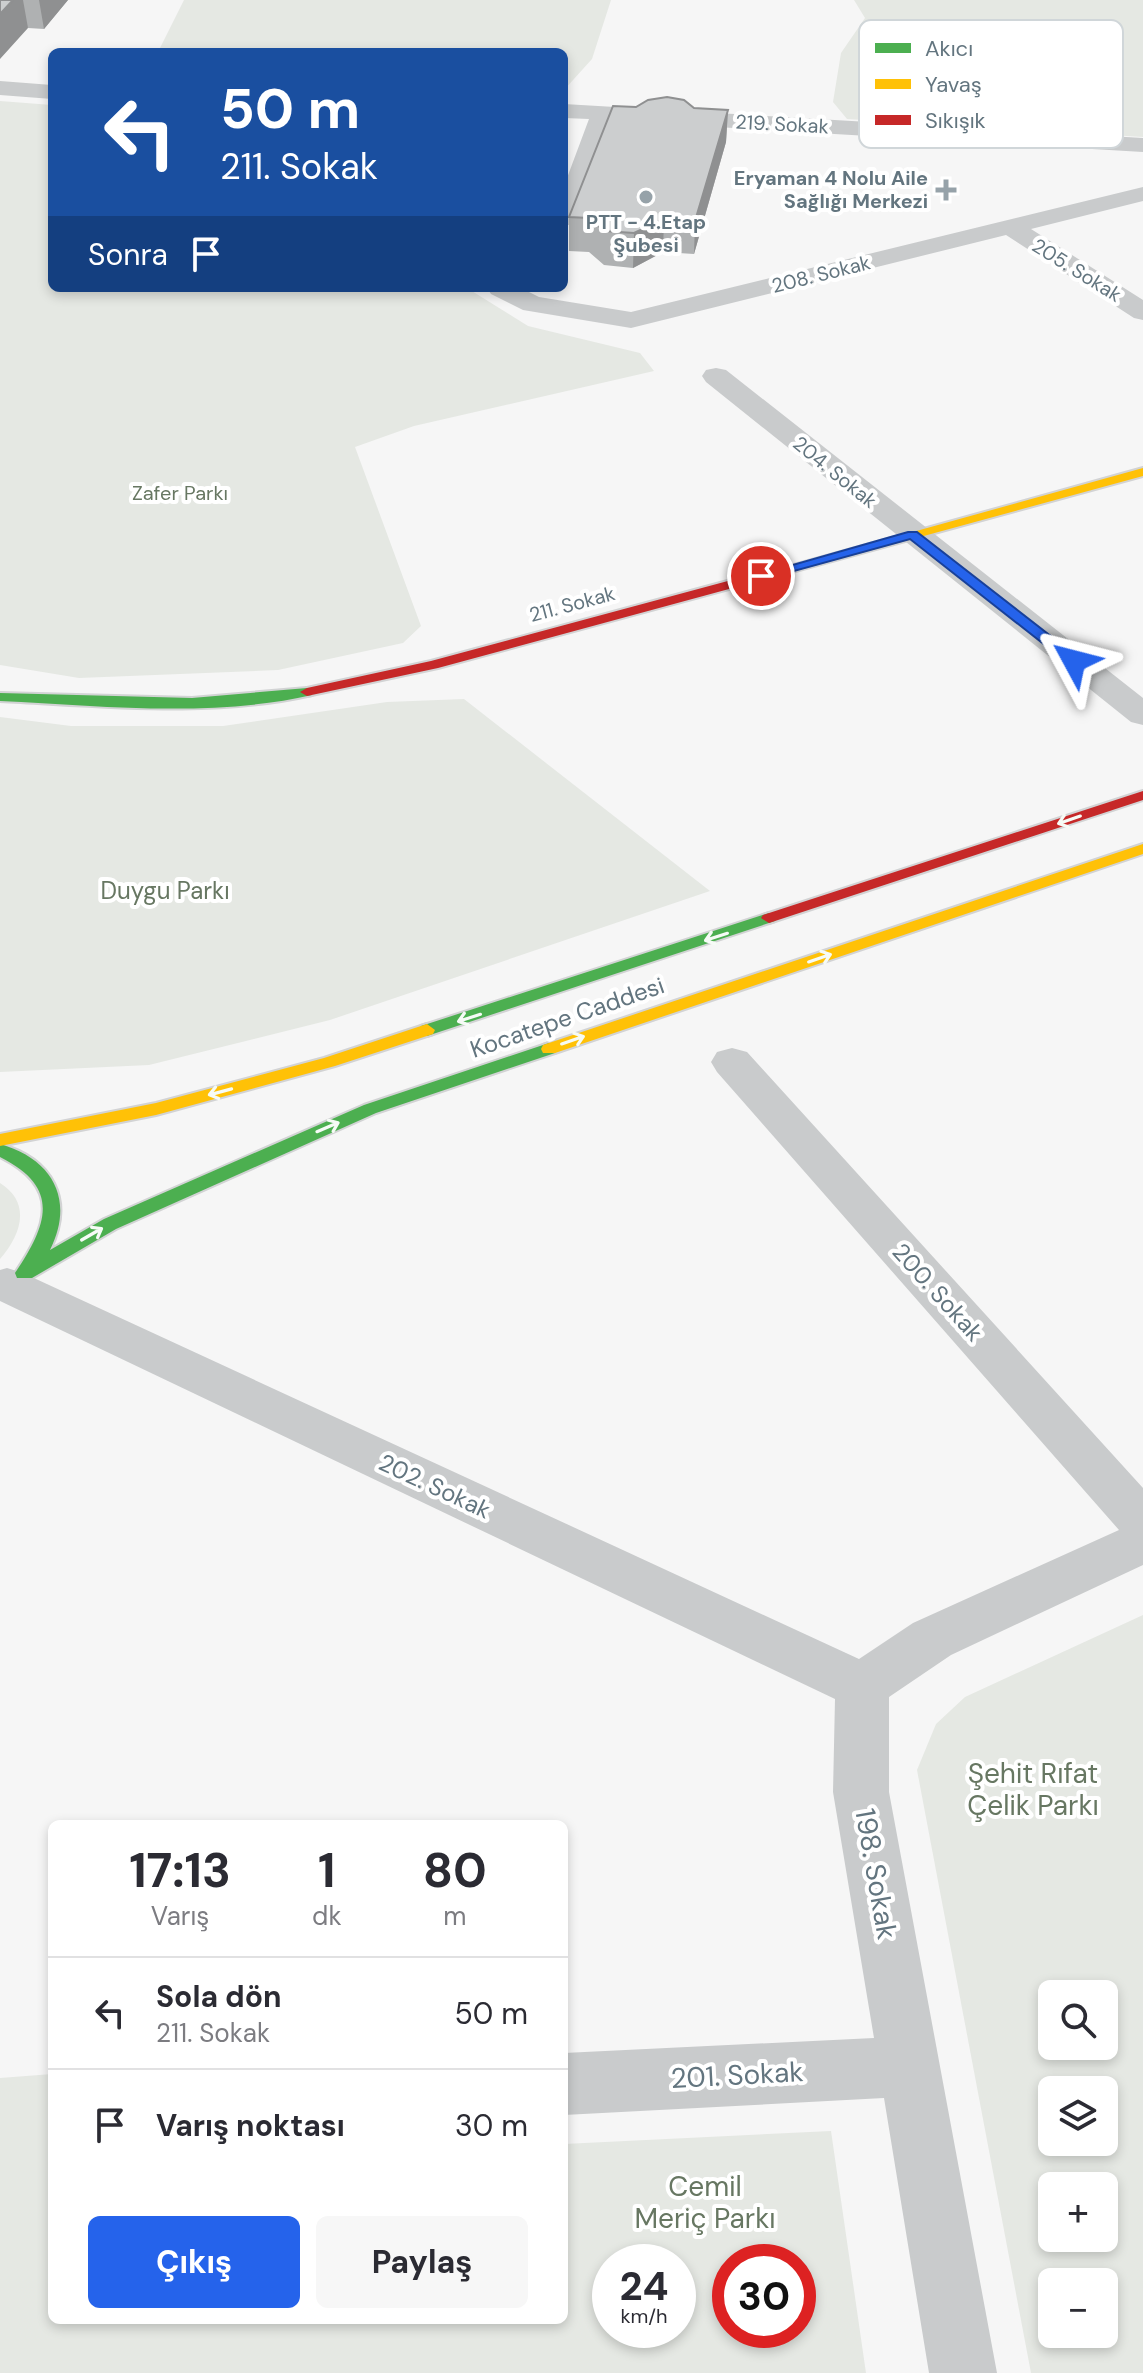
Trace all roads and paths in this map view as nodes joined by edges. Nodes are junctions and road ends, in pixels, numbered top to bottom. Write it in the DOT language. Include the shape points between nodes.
graph roads {
  1 [pos="0,88"];
  2 [pos="48,92"];
  3 [pos="568,111"];
  4 [pos="603,114"];
  5 [pos="859,129"];
  6 [pos="1123,144"];
  7 [pos="1143,145"];
  8 [pos="1143,194"];
  9 [pos="568,208"];
  10 [pos="1010,227"];
  11 [pos="535,296"];
  12 [pos="1143,312"];
  13 [pos="716,376"];
  14 [pos="1143,472"];
  15 [pos="912,535"];
  16 [pos="0,697"];
  17 [pos="1143,715"];
  18 [pos="1143,795"];
  19 [pos="1143,849"];
  20 [pos="732,1062"];
  21 [pos="0,1140"];
  22 [pos="0,1150"];
  23 [pos="10,1283"];
  24 [pos="1143,1522"];
  25 [pos="1143,1542"];
  26 [pos="862,1686"];
  27 [pos="910,2066"];
  28 [pos="568,2084"];
  29 [pos="963,2373"];
  1 -- 2 [label="street"];
  3 -- 4 [label="street, 219. Sokak"];
  4 -- 5 [label="street, 219. Sokak"];
  4 -- 9 [label="street"];
  6 -- 7 [label="street, 219. Sokak"];
  8 -- 10 [label="street, 208. Sokak"];
  10 -- 11 [label="street, 208. Sokak" via="631,320"];
  10 -- 12 [label="street, 205. Sokak"];
  13 -- 15 [label="street, 204. Sokak"];
  14 -- 15 [label="main road, 211. Sokak"];
  15 -- 16 [label="main road, 211. Sokak" via="357,683 254,699 114,702"];
  15 -- 17 [label="street, 204. Sokak"];
  18 -- 21 [label="main road, Kocatepe Caddesi, one-way" via="329,1062 156,1109"];
  23 -- 19 [label="main road, Kocatepe Caddesi, one-way" via="110,1224 370,1109"];
  20 -- 24 [label="street, 200. Sokak"];
  22 -- 23 [label="main road" via="36,1170 50,1192 54,1218 45,1246"];
  23 -- 26 [label="street, 202. Sokak"];
  25 -- 26 [label="street" via="932,1639"];
  26 -- 27 [label="street, 198. Sokak" via="861,1792"];
  27 -- 28 [label="street, 201. Sokak"];
  27 -- 29 [label="street, 198. Sokak"];
}
